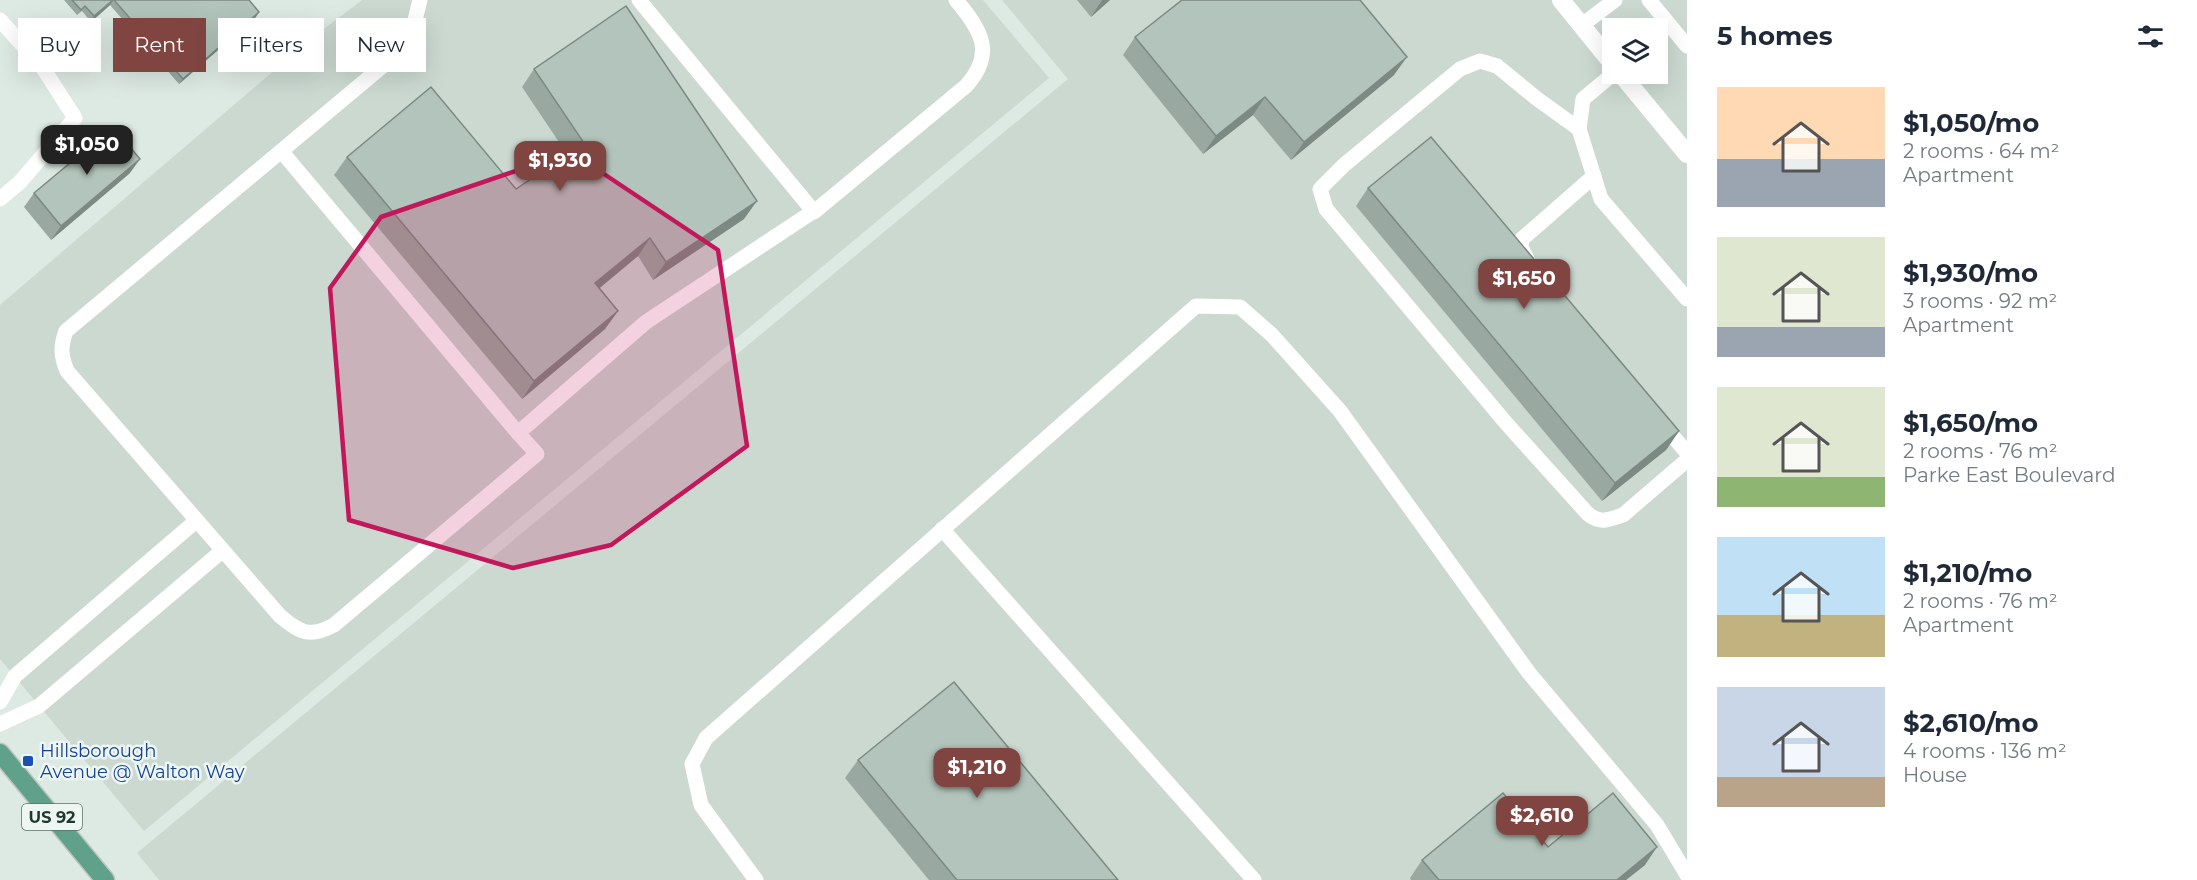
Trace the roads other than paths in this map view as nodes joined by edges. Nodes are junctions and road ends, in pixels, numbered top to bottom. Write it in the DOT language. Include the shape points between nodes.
graph roads {
  1 [pos="420,0"];
  2 [pos="639,0"];
  3 [pos="956,0"];
  4 [pos="1561,0"];
  5 [pos="1615,0"];
  6 [pos="1648,0"];
  7 [pos="0,20"];
  8 [pos="1582,25"];
  9 [pos="1687,46"];
  10 [pos="1602,50"];
  11 [pos="1602,83"];
  12 [pos="1629,84"];
  13 [pos="1579,129"];
  14 [pos="282,152"];
  15 [pos="1687,154"];
  16 [pos="1594,176"];
  17 [pos="0,199"];
  18 [pos="814,211"];
  19 [pos="1541,277"];
  20 [pos="1687,299"];
  21 [pos="1650,409"];
  22 [pos="518,433"];
  23 [pos="1687,453"];
  24 [pos="1687,460"];
  25 [pos="196,520"];
  26 [pos="942,530"];
  27 [pos="222,551"];
  28 [pos="0,702"];
  29 [pos="0,724"];
  30 [pos="0,753"];
  31 [pos="1687,875"];
  32 [pos="105,880"];
  33 [pos="756,880"];
  34 [pos="1254,880"];
  1 -- 14 [label="lane" via="409,44"];
  2 -- 18 [label="lane"];
  3 -- 18 [label="lane" via="981,35 983,47 976,74"];
  4 -- 8 [label="street"];
  5 -- 8 [label="lane"];
  6 -- 9 [label="lane"];
  7 -- 17 [label="lane" via="42,68 75,118 20,182"];
  8 -- 10 [label="street"];
  11 -- 13 [label="lane" via="1584,99"];
  12 -- 15 [label="street"];
  13 -- 16 [label="lane"];
  13 -- 24 [label="lane" via="1497,66 1480,61 1460,69 1320,189 1326,209 1506,423 1597,521 1623,515"];
  14 -- 22 [label="lane"];
  14 -- 25 [label="lane" via="79,320 66,332 61,344 67,371"];
  16 -- 19 [label="lane" via="1522,239 1526,259"];
  16 -- 20 [label="lane" via="1601,199"];
  18 -- 22 [label="lane" via="646,322"];
  21 -- 23 [label="lane"];
  22 -- 27 [label="lane" via="537,454 334,625 320,632 294,628"];
  25 -- 27 [label="lane"];
  25 -- 28 [label="lane" via="15,676"];
  26 -- 31 [label="lane" via="1196,306 1240,307 1272,335 1340,411 1529,673 1658,825"];
  26 -- 33 [label="lane" via="706,738 701,747 692,764 701,805"];
  26 -- 34 [label="lane"];
  27 -- 29 [label="lane" via="39,706"];
  30 -- 32 [label="main road, US 92"];
}
